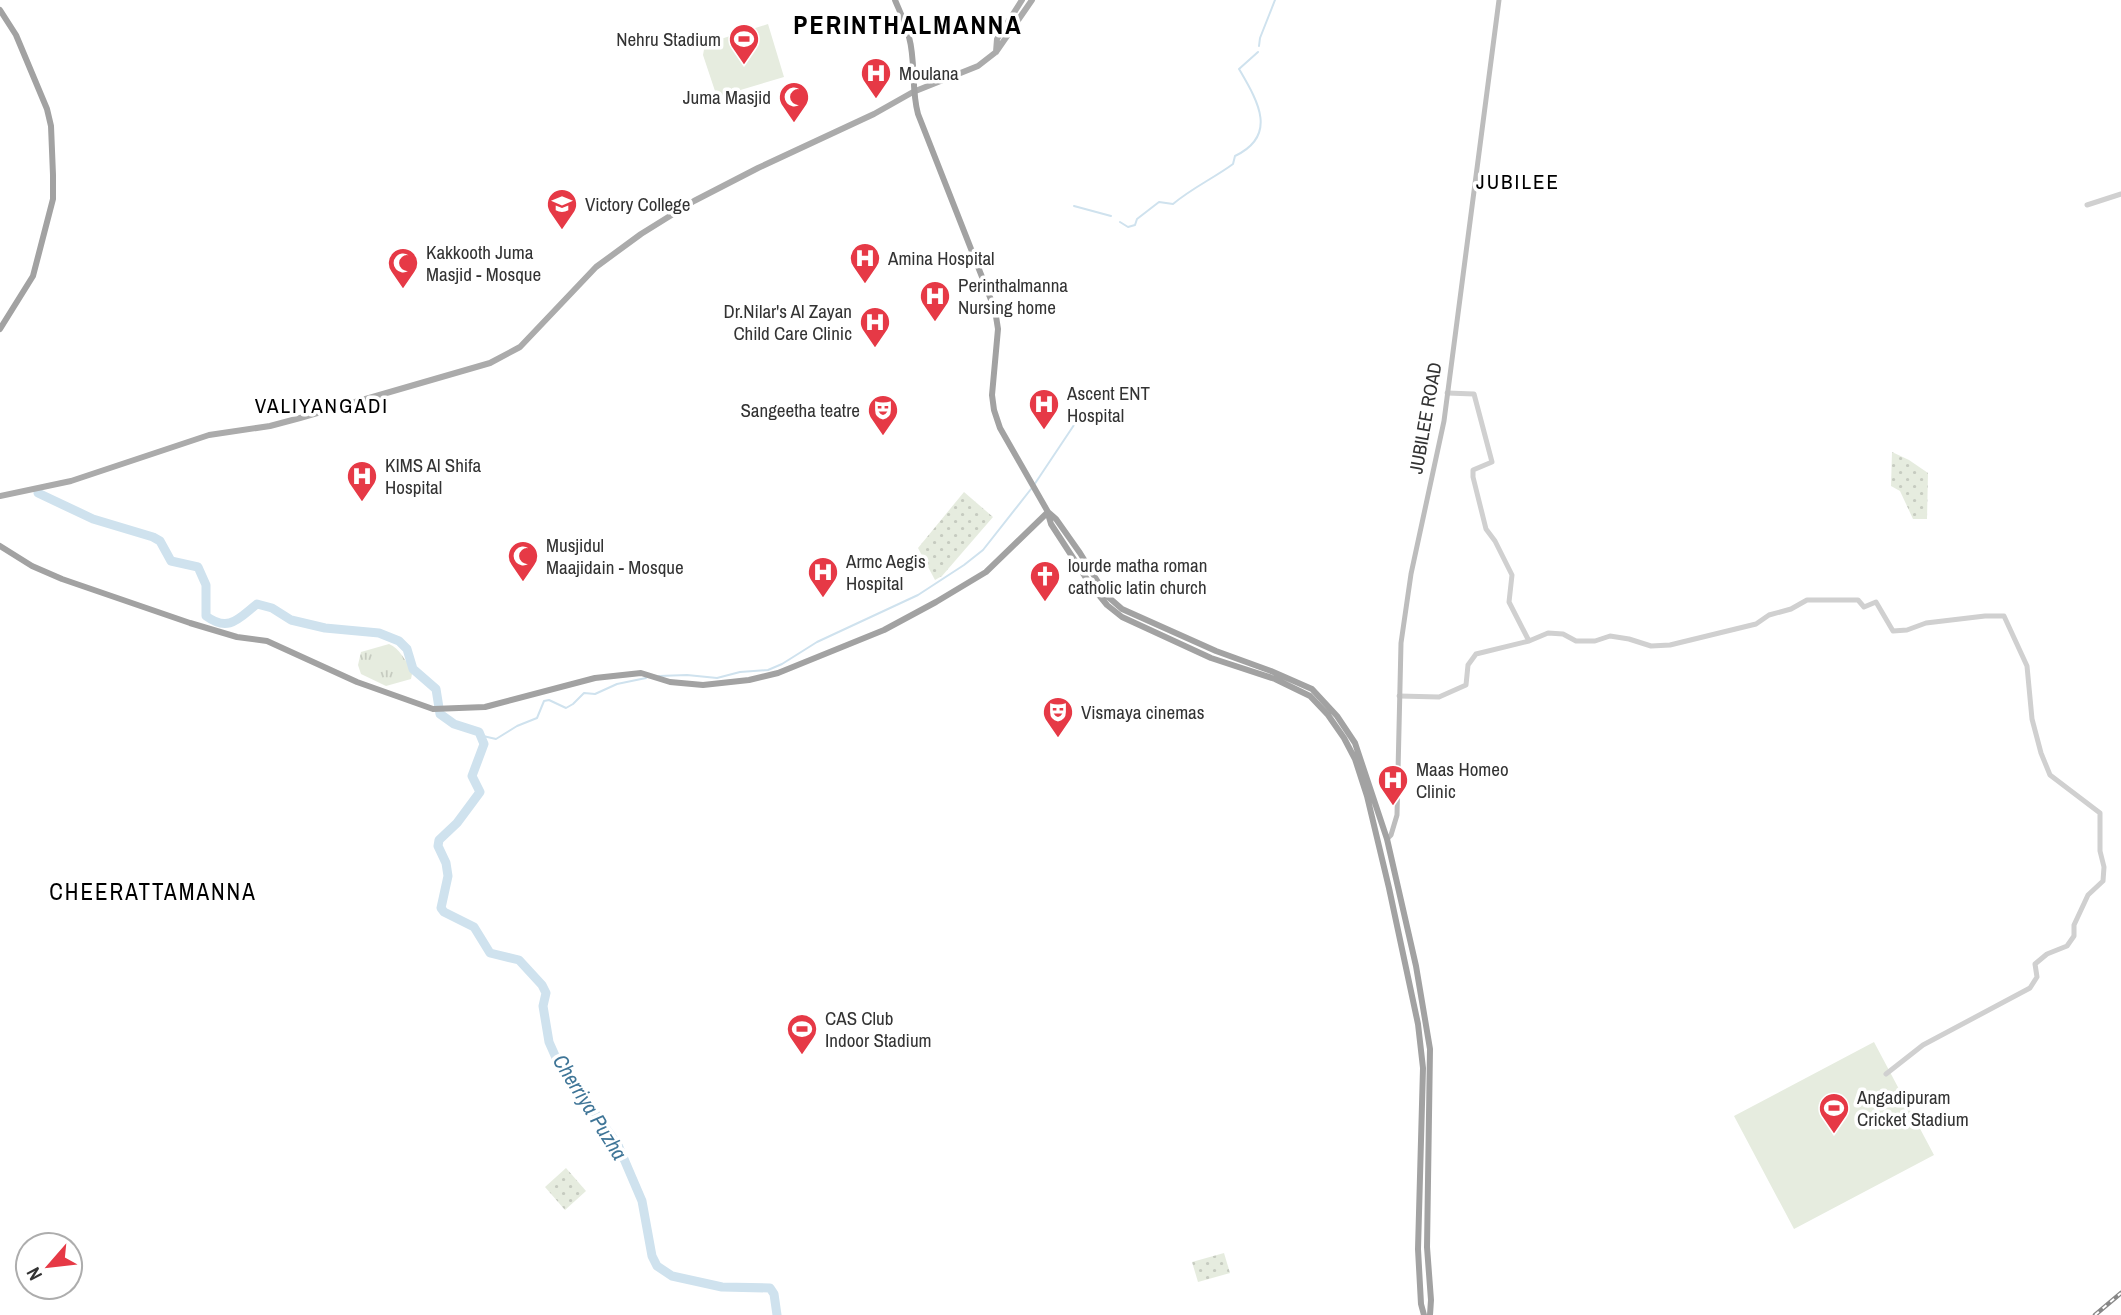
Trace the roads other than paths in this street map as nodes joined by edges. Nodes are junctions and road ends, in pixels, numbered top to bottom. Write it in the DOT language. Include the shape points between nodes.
graph roads {
  1 [pos="895,0"];
  2 [pos="1022,0"];
  3 [pos="1032,0"];
  4 [pos="1499,0"];
  5 [pos="0,10"];
  6 [pos="996,52"];
  7 [pos="913,92"];
  8 [pos="2121,194"];
  9 [pos="2087,205"];
  10 [pos="0,329"];
  11 [pos="1447,393"];
  12 [pos="0,496"];
  13 [pos="1048,512"];
  14 [pos="0,546"];
  15 [pos="1103,596"];
  16 [pos="1529,641"];
  17 [pos="1399,696"];
  18 [pos="1387,839"];
  19 [pos="1377,841"];
  20 [pos="1886,1074"];
  21 [pos="1424,1315"];
  22 [pos="1430,1315"];
  1 -- 7 [label="highway" via="909,36"];
  2 -- 6 [label="main road" via="997,39"];
  3 -- 6 [label="main road"];
  4 -- 11 [label="main road, JUBILEE ROAD"];
  5 -- 10 [label="highway" via="16,35 47,110 53,199 33,276"];
  6 -- 7 [label="main road" via="978,66"];
  7 -- 12 [label="main road" via="656,224 596,267 520,347 490,363 270,426 192,440 71,481"];
  7 -- 13 [label="highway" via="927,140 995,310 994,410"];
  8 -- 9 [label="street"];
  11 -- 16 [label="street" via="1474,394 1492,461 1473,470 1473,477 1486,529 1511,575 1509,602"];
  11 -- 17 [label="main road, JUBILEE ROAD" via="1411,574"];
  13 -- 14 [label="highway" via="986,572 884,630 778,673 703,685 641,673 595,678 490,706 433,709 357,682 267,641 190,623 55,576"];
  13 -- 15 [label="highway" via="1072,542"];
  15 -- 18 [label="highway" via="1122,609 1312,690 1355,743"];
  15 -- 19 [label="highway" via="1122,617 1310,696 1334,723 1355,759"];
  16 -- 17 [label="street" via="1476,654 1468,665 1466,685 1444,695"];
  16 -- 20 [label="street" via="1548,633 1576,641 1610,636 1651,646 1670,645 1756,624 1807,600 1858,600 1864,607 1876,603 1894,631 1926,623 2004,616 2027,666 2032,719 2050,775 2100,813 2103,881 2088,895 2067,946 2035,964 2037,977 2030,989 1923,1045"];
  17 -- 18 [label="main road, JUBILEE ROAD" via="1397,815"];
  18 -- 19 [label="highway" via="1382,845"];
  18 -- 22 [label="highway" via="1430,1049"];
  19 -- 21 [label="highway" via="1422,1057 1418,1249"];
}
